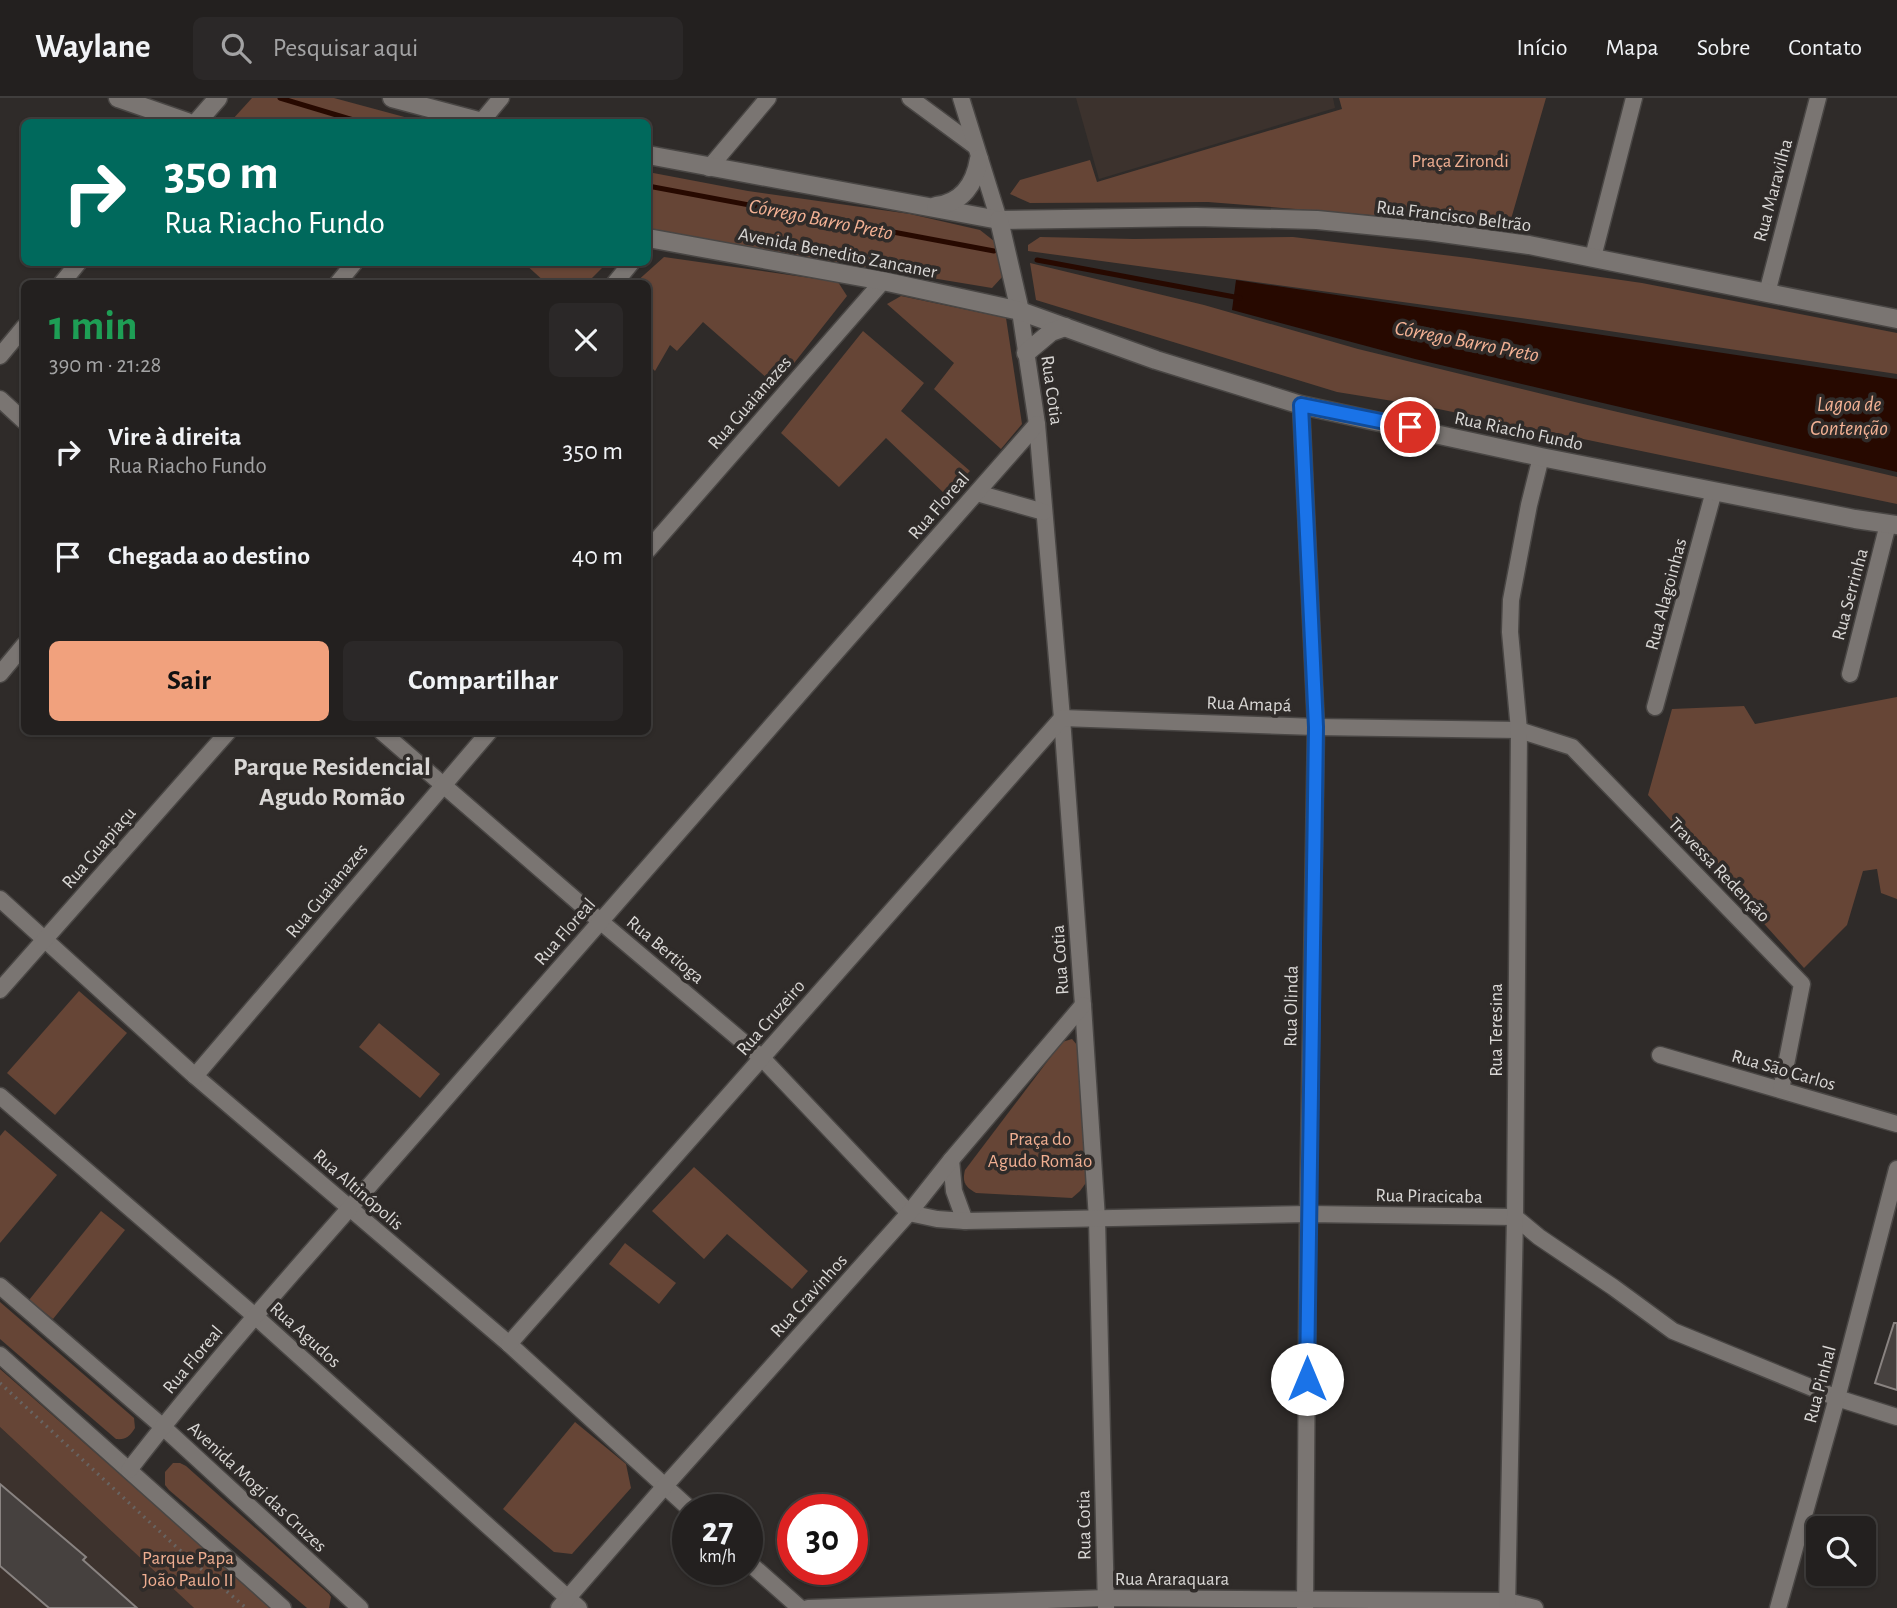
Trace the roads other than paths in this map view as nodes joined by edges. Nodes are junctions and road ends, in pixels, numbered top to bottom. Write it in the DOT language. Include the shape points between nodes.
graph roads {
  1 [pos="118,98"];
  2 [pos="218,98"];
  3 [pos="392,98"];
  4 [pos="501,98"];
  5 [pos="768,98"];
  6 [pos="910,98"];
  7 [pos="961,98"];
  8 [pos="1634,98"];
  9 [pos="1818,98"];
  10 [pos="178,119"];
  11 [pos="200,119"];
  12 [pos="470,119"];
  13 [pos="484,119"];
  14 [pos="977,152"];
  15 [pos="651,157"];
  16 [pos="709,168"];
  17 [pos="929,206"];
  18 [pos="999,220"];
  19 [pos="651,240"];
  20 [pos="1593,257"];
  21 [pos="76,266"];
  22 [pos="352,266"];
  23 [pos="629,266"];
  24 [pos="64,280"];
  25 [pos="340,280"];
  26 [pos="617,280"];
  27 [pos="883,281"];
  28 [pos="1767,293"];
  29 [pos="1020,311"];
  30 [pos="1897,319"];
  31 [pos="1065,327"];
  32 [pos="21,331"];
  33 [pos="1026,353"];
  34 [pos="0,356"];
  35 [pos="0,399"];
  36 [pos="1301,405"];
  37 [pos="21,418"];
  38 [pos="1037,424"];
  39 [pos="1541,457"];
  40 [pos="1714,491"];
  41 [pos="977,492"];
  42 [pos="1044,512"];
  43 [pos="1893,525"];
  44 [pos="651,547"];
  45 [pos="21,649"];
  46 [pos="0,674"];
  47 [pos="1850,674"];
  48 [pos="1655,707"];
  49 [pos="1062,718"];
  50 [pos="1316,727"];
  51 [pos="1518,730"];
  52 [pos="225,735"];
  53 [pos="386,735"];
  54 [pos="486,735"];
  55 [pos="443,784"];
  56 [pos="0,899"];
  57 [pos="600,921"];
  58 [pos="44,939"];
  59 [pos="0,990"];
  60 [pos="1083,1005"];
  61 [pos="1660,1055"];
  62 [pos="762,1058"];
  63 [pos="195,1076"];
  64 [pos="1781,1090"];
  65 [pos="0,1096"];
  66 [pos="1897,1124"];
  67 [pos="951,1160"];
  68 [pos="1897,1169"];
  69 [pos="350,1209"];
  70 [pos="909,1213"];
  71 [pos="1308,1214"];
  72 [pos="1515,1217"];
  73 [pos="1097,1219"];
  74 [pos="965,1220"];
  75 [pos="0,1286"];
  76 [pos="256,1317"];
  77 [pos="509,1345"];
  78 [pos="0,1355"];
  79 [pos="1837,1398"];
  80 [pos="1897,1417"];
  81 [pos="163,1427"];
  82 [pos="129,1470"];
  83 [pos="664,1487"];
  84 [pos="672,1494"];
  85 [pos="763,1575"];
  86 [pos="1106,1603"];
  87 [pos="1305,1604"];
  88 [pos="568,1605"];
  89 [pos="1507,1605"];
  90 [pos="358,1607"];
  91 [pos="283,1608"];
  92 [pos="800,1608"];
  93 [pos="808,1608"];
  94 [pos="1535,1608"];
  95 [pos="1778,1608"];
  1 -- 10 [label="main road"];
  2 -- 11 [label="main road"];
  3 -- 12 [label="main road"];
  4 -- 13 [label="street"];
  5 -- 16 [label="street"];
  6 -- 14 [label="street"];
  7 -- 14 [label="street"];
  8 -- 20 [label="street"];
  9 -- 28 [label="street, Rua Maravilha"];
  14 -- 17 [label="main road" via="970,188 944,205"];
  14 -- 18 [label="street"];
  15 -- 16 [label="main road"];
  16 -- 17 [label="main road"];
  17 -- 18 [label="main road"];
  18 -- 20 [label="main road, Rua Francisco Beltrão" via="1317,220 1428,231"];
  18 -- 29 [label="main road"];
  19 -- 27 [label="main road, Avenida Benedito Zancaner"];
  20 -- 28 [label="main road, Rua Francisco Beltrão"];
  21 -- 24 [label="street"];
  22 -- 25 [label="street"];
  23 -- 26 [label="street"];
  27 -- 29 [label="main road, Avenida Benedito Zancaner"];
  27 -- 44 [label="street, Rua Guaianazes"];
  28 -- 30 [label="main road, Rua Francisco Beltrão"];
  29 -- 31 [label="main road, Rua Riacho Fundo"];
  29 -- 33 [label="street, Rua Cotia"];
  31 -- 33 [label="main road" via="1051,332"];
  31 -- 36 [label="main road, Rua Riacho Fundo"];
  32 -- 34 [label="street"];
  33 -- 38 [label="street, Rua Cotia"];
  35 -- 37 [label="street"];
  36 -- 39 [label="main road, Rua Riacho Fundo"];
  36 -- 50 [label="street, Rua Olinda"];
  38 -- 41 [label="street, Rua Floreal"];
  38 -- 42 [label="street, Rua Cotia"];
  39 -- 40 [label="main road, Rua Riacho Fundo"];
  39 -- 51 [label="street, Rua Teresina" via="1511,600"];
  40 -- 43 [label="main road, Rua Riacho Fundo"];
  40 -- 48 [label="street, Rua Alagoinhas"];
  41 -- 42 [label="street"];
  41 -- 57 [label="street, Rua Floreal"];
  42 -- 49 [label="street, Rua Cotia"];
  43 -- 47 [label="street, Rua Serrinha"];
  45 -- 46 [label="street"];
  49 -- 50 [label="street, Rua Amapá"];
  49 -- 60 [label="street, Rua Cotia"];
  49 -- 62 [label="street, Rua Cruzeiro"];
  50 -- 51 [label="street, Rua Amapá"];
  50 -- 71 [label="street, Rua Olinda"];
  51 -- 64 [label="street, Travessa Redenção" via="1572,747 1802,984"];
  51 -- 72 [label="street, Rua Teresina"];
  52 -- 58 [label="street, Rua Guapiaçu"];
  53 -- 55 [label="street, Rua Bertioga"];
  54 -- 55 [label="street, Rua Guaianazes"];
  55 -- 57 [label="street, Rua Bertioga"];
  55 -- 63 [label="street, Rua Guaianazes"];
  56 -- 58 [label="street, Rua Altinópolis"];
  57 -- 62 [label="street, Rua Bertioga"];
  57 -- 69 [label="street, Rua Floreal"];
  58 -- 59 [label="street, Rua Guapiaçu"];
  58 -- 63 [label="street, Rua Altinópolis"];
  60 -- 67 [label="street, Rua Cravinhos"];
  60 -- 73 [label="street, Rua Cotia"];
  61 -- 64 [label="street, Rua São Carlos"];
  62 -- 70 [label="street, Rua Bertioga"];
  62 -- 77 [label="street, Rua Cruzeiro"];
  63 -- 69 [label="street, Rua Altinópolis"];
  64 -- 66 [label="street, Rua São Carlos"];
  65 -- 76 [label="street, Rua Agudos"];
  67 -- 70 [label="street, Rua Cravinhos"];
  67 -- 74 [label="street" via="954,1191"];
  68 -- 79 [label="street, Rua Pinhal"];
  69 -- 76 [label="street, Rua Floreal"];
  69 -- 77 [label="street, Rua Altinópolis"];
  70 -- 74 [label="street, Rua Piracicaba"];
  70 -- 83 [label="street, Rua Cravinhos"];
  71 -- 72 [label="street, Rua Piracicaba"];
  71 -- 73 [label="street, Rua Piracicaba"];
  71 -- 87 [label="street, Rua Olinda"];
  72 -- 79 [label="street" via="1673,1331"];
  72 -- 89 [label="street, Rua Teresina"];
  73 -- 74 [label="street, Rua Piracicaba"];
  73 -- 86 [label="street, Rua Cotia"];
  75 -- 81 [label="street, Avenida Mogi das Cruzes"];
  76 -- 81 [label="street, Rua Floreal"];
  76 -- 88 [label="street, Rua Agudos"];
  77 -- 83 [label="street, Rua Altinópolis"];
  78 -- 82 [label="street"];
  79 -- 80 [label="street"];
  79 -- 95 [label="street, Rua Pinhal"];
  81 -- 82 [label="street, Rua Floreal"];
  81 -- 90 [label="street, Avenida Mogi das Cruzes"];
  82 -- 91 [label="street"];
  83 -- 84 [label="street, Rua Altinópolis"];
  83 -- 88 [label="street, Rua Cravinhos"];
  85 -- 92 [label="street"];
  86 -- 87 [label="street, Rua Araraquara"];
  86 -- 93 [label="street, Rua Araraquara"];
  87 -- 89 [label="street, Rua Araraquara"];
  89 -- 94 [label="street, Rua Araraquara"];
}
